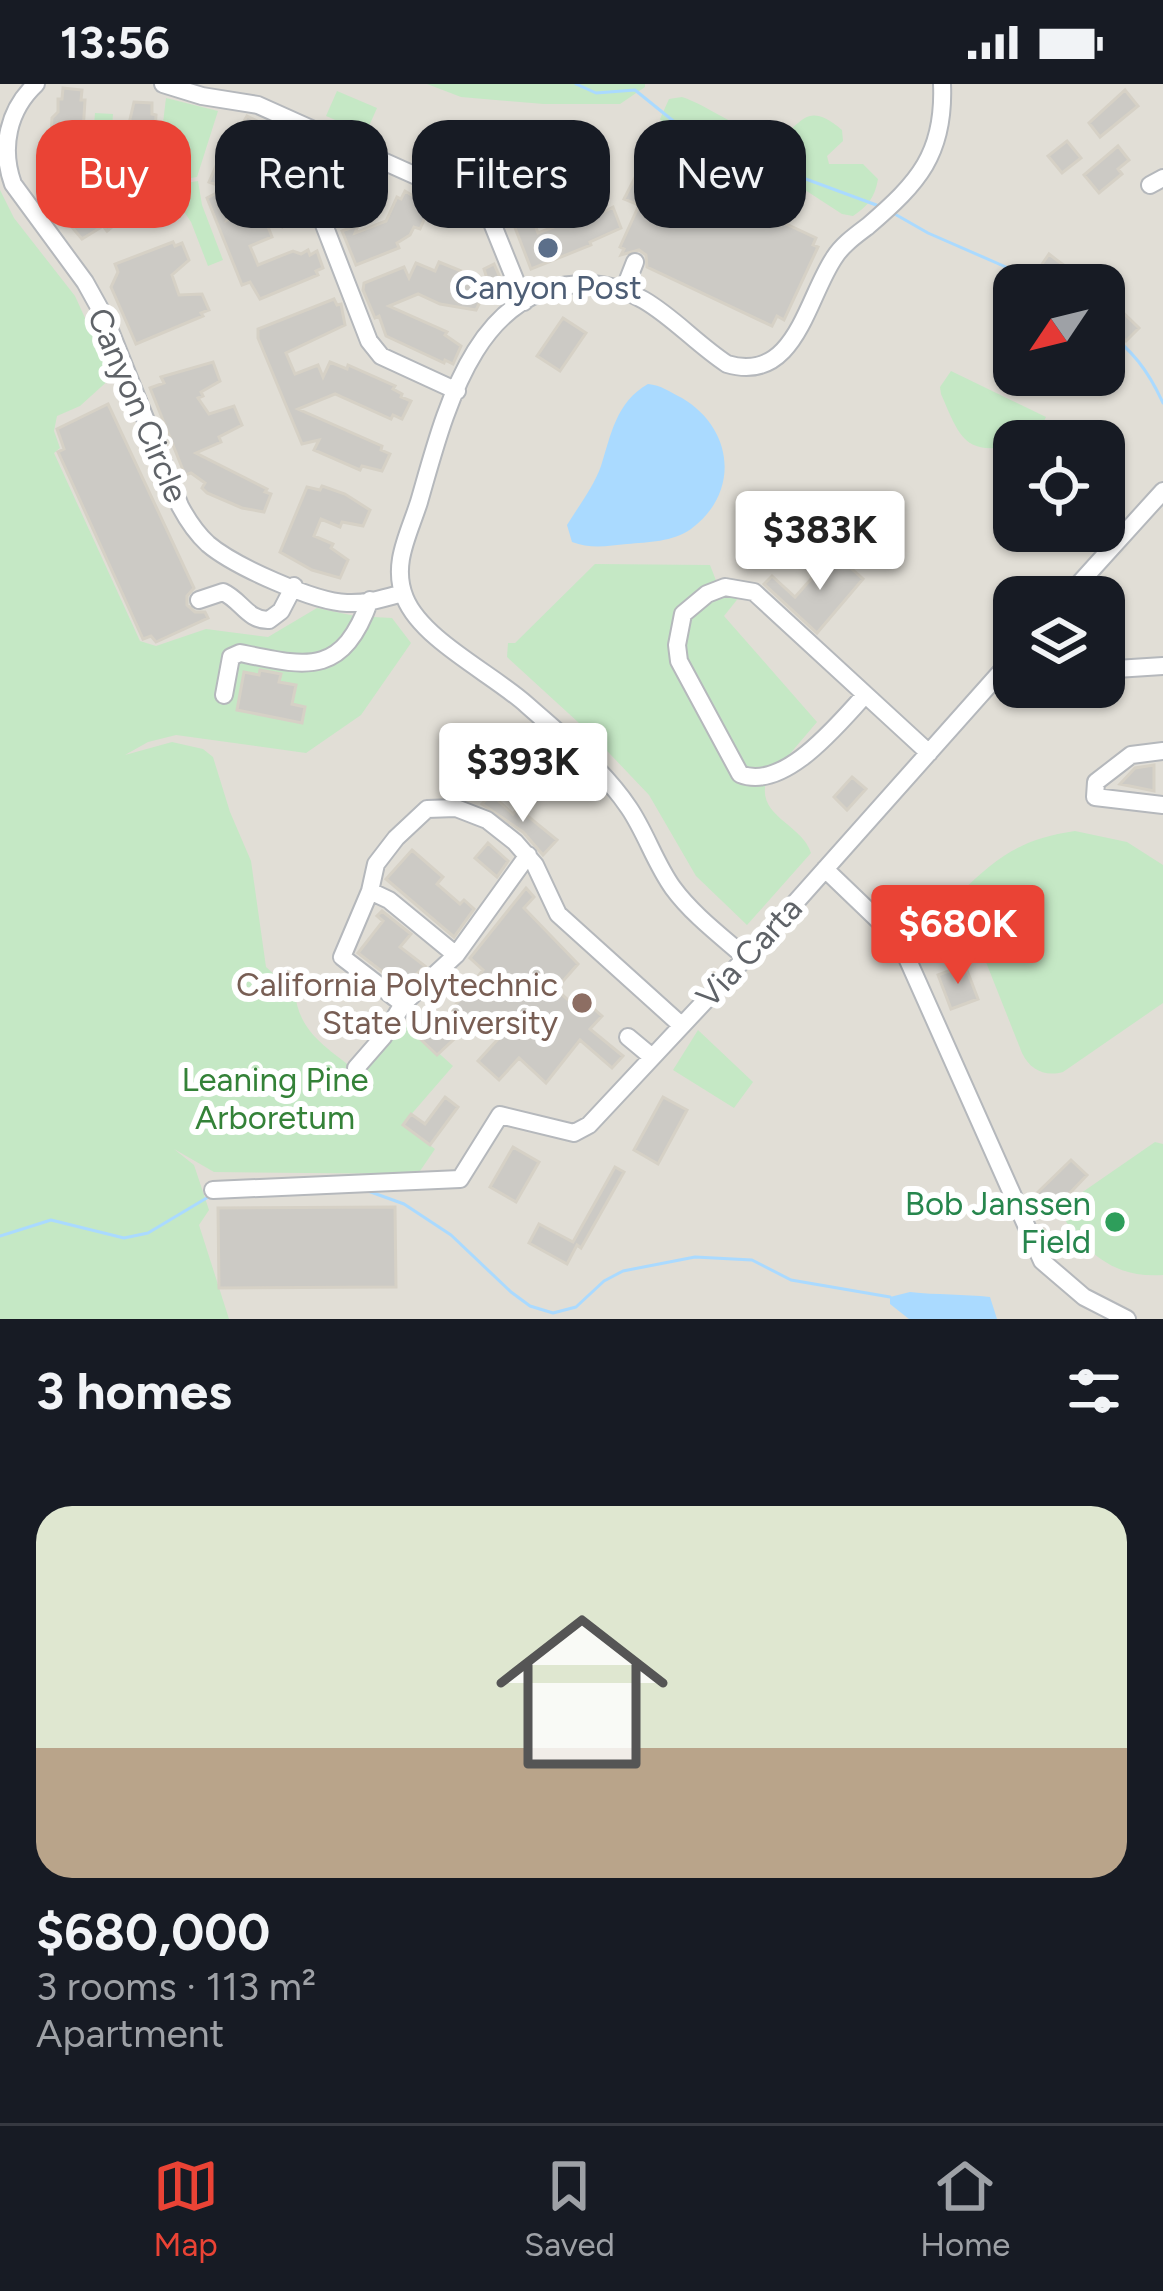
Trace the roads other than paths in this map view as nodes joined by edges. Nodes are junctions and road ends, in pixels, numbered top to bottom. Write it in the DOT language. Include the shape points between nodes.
graph roads {
  1 [pos="36,84"];
  2 [pos="163,84"];
  3 [pos="942,84"];
  4 [pos="292,120"];
  5 [pos="388,163"];
  6 [pos="325,228"];
  7 [pos="634,262"];
  8 [pos="624,290"];
  9 [pos="524,302"];
  10 [pos="457,391"];
  11 [pos="1163,491"];
  12 [pos="1086,576"];
  13 [pos="294,586"];
  14 [pos="403,593"];
  15 [pos="199,600"];
  16 [pos="370,601"];
  17 [pos="1163,666"];
  18 [pos="1125,668"];
  19 [pos="993,681"];
  20 [pos="865,694"];
  21 [pos="224,695"];
  22 [pos="1163,751"];
  23 [pos="929,753"];
  24 [pos="1163,805"];
  25 [pos="528,855"];
  26 [pos="825,869"];
  27 [pos="370,891"];
  28 [pos="456,956"];
  29 [pos="745,957"];
  30 [pos="403,1004"];
  31 [pos="681,1025"];
  32 [pos="628,1037"];
  33 [pos="652,1058"];
  34 [pos="356,1068"];
  35 [pos="213,1190"];
  36 [pos="1127,1319"];
  1 -- 13 [label="street, Canyon Circle" via="12,117 6,166 13,184 105,317 195,531"];
  2 -- 4 [label="street"];
  3 -- 8 [label="street" via="937,140 923,172 833,258 781,355 759,366 727,364 655,304"];
  5 -- 9 [label="street" via="485,208"];
  6 -- 10 [label="street" via="381,356"];
  7 -- 8 [label="street"];
  8 -- 9 [label="street" via="565,286"];
  9 -- 10 [label="street" via="484,337"];
  10 -- 14 [label="street" via="403,548"];
  11 -- 12 [label="street"];
  13 -- 15 [label="street" via="268,620 223,592"];
  13 -- 16 [label="street, Canyon Circle" via="329,601"];
  14 -- 16 [label="street, Canyon Circle"];
  14 -- 29 [label="street" via="422,624 522,700 615,790 675,891"];
  16 -- 21 [label="street" via="359,630 316,665 231,657"];
  17 -- 18 [label="street"];
  19 -- 23 [label="street, Via Carta"];
  20 -- 20 [label="street" via="819,746 756,781 740,774 679,661 683,614 725,587 754,592"];
  20 -- 23 [label="street"];
  22 -- 24 [label="street" via="1131,755 1096,782 1095,797"];
  23 -- 26 [label="street, Via Carta"];
  25 -- 27 [label="street" via="487,820 442,805 396,838 376,864"];
  25 -- 28 [label="street"];
  25 -- 31 [label="street" via="558,914"];
  26 -- 29 [label="street, Via Carta"];
  26 -- 36 [label="street" via="899,940 1042,1261 1084,1297"];
  27 -- 28 [label="street"];
  27 -- 30 [label="street" via="342,957"];
  28 -- 30 [label="street"];
  29 -- 31 [label="street, Via Carta"];
  30 -- 34 [label="street"];
  31 -- 33 [label="street, Via Carta"];
  32 -- 33 [label="street"];
  33 -- 35 [label="street, Via Carta" via="574,1133 500,1115 460,1179"];
}
